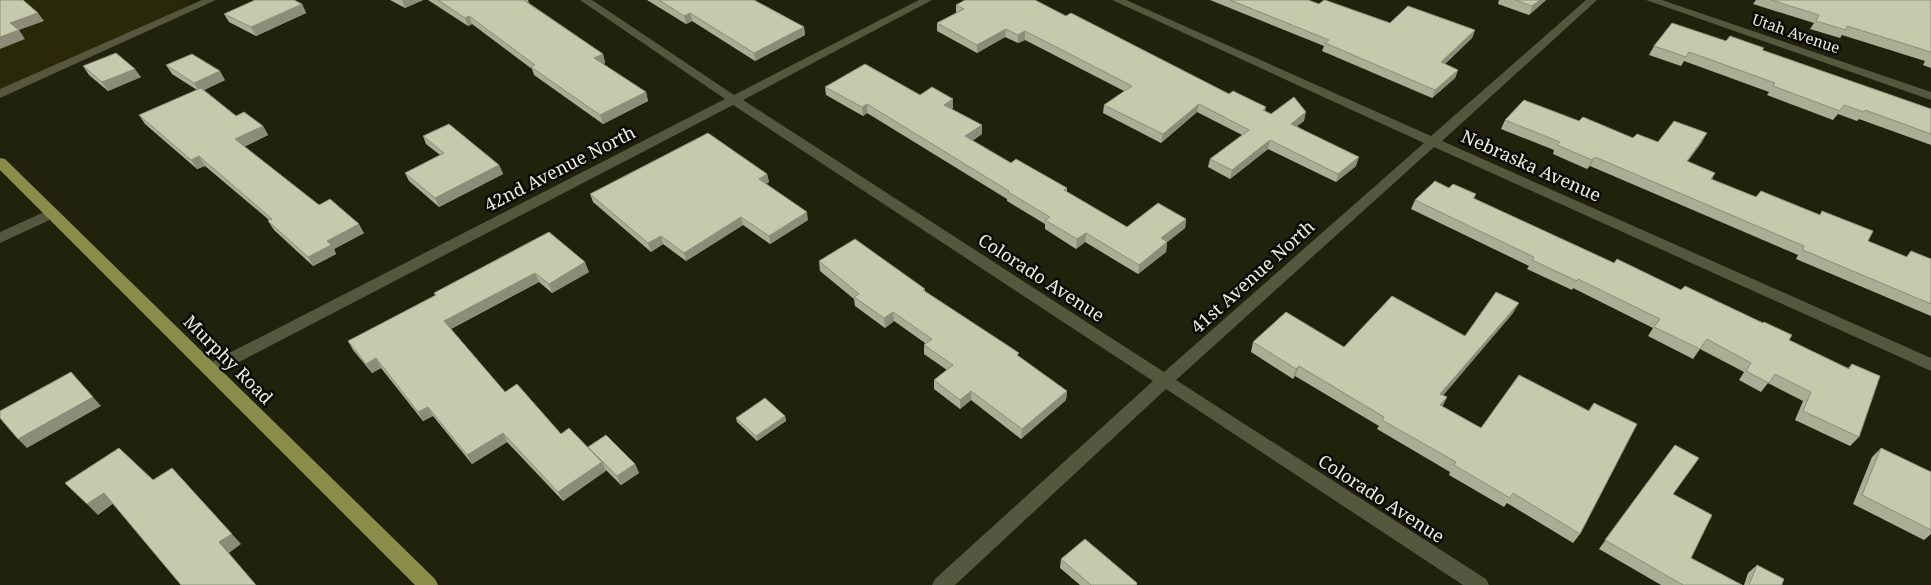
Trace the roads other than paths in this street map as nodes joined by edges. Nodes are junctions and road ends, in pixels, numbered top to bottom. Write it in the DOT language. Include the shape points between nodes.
graph roads {
  1 [pos="211,0"];
  2 [pos="584,0"];
  3 [pos="927,0"];
  4 [pos="1117,0"];
  5 [pos="1592,0"];
  6 [pos="1651,0"];
  7 [pos="0,94"];
  8 [pos="1931,96"];
  9 [pos="734,100"];
  10 [pos="1432,142"];
  11 [pos="0,162"];
  12 [pos="50,214"];
  13 [pos="0,238"];
  14 [pos="1931,365"];
  15 [pos="210,370"];
  16 [pos="1164,381"];
  17 [pos="428,585"];
  18 [pos="942,585"];
  19 [pos="1479,585"];
  1 -- 7 [label="street"];
  2 -- 9 [label="street, Colorado Avenue"];
  3 -- 9 [label="street, 42nd Avenue North"];
  4 -- 10 [label="street, Nebraska Avenue"];
  5 -- 10 [label="street, 41st Avenue North"];
  6 -- 8 [label="street, Utah Avenue"];
  9 -- 15 [label="street, 42nd Avenue North"];
  9 -- 16 [label="street, Colorado Avenue"];
  10 -- 14 [label="street, Nebraska Avenue"];
  10 -- 16 [label="street, 41st Avenue North"];
  11 -- 12 [label="main road, Murphy Road"];
  12 -- 13 [label="street"];
  12 -- 15 [label="main road, Murphy Road"];
  15 -- 17 [label="main road, Murphy Road"];
  16 -- 18 [label="street, 41st Avenue North"];
  16 -- 19 [label="street, Colorado Avenue"];
}
